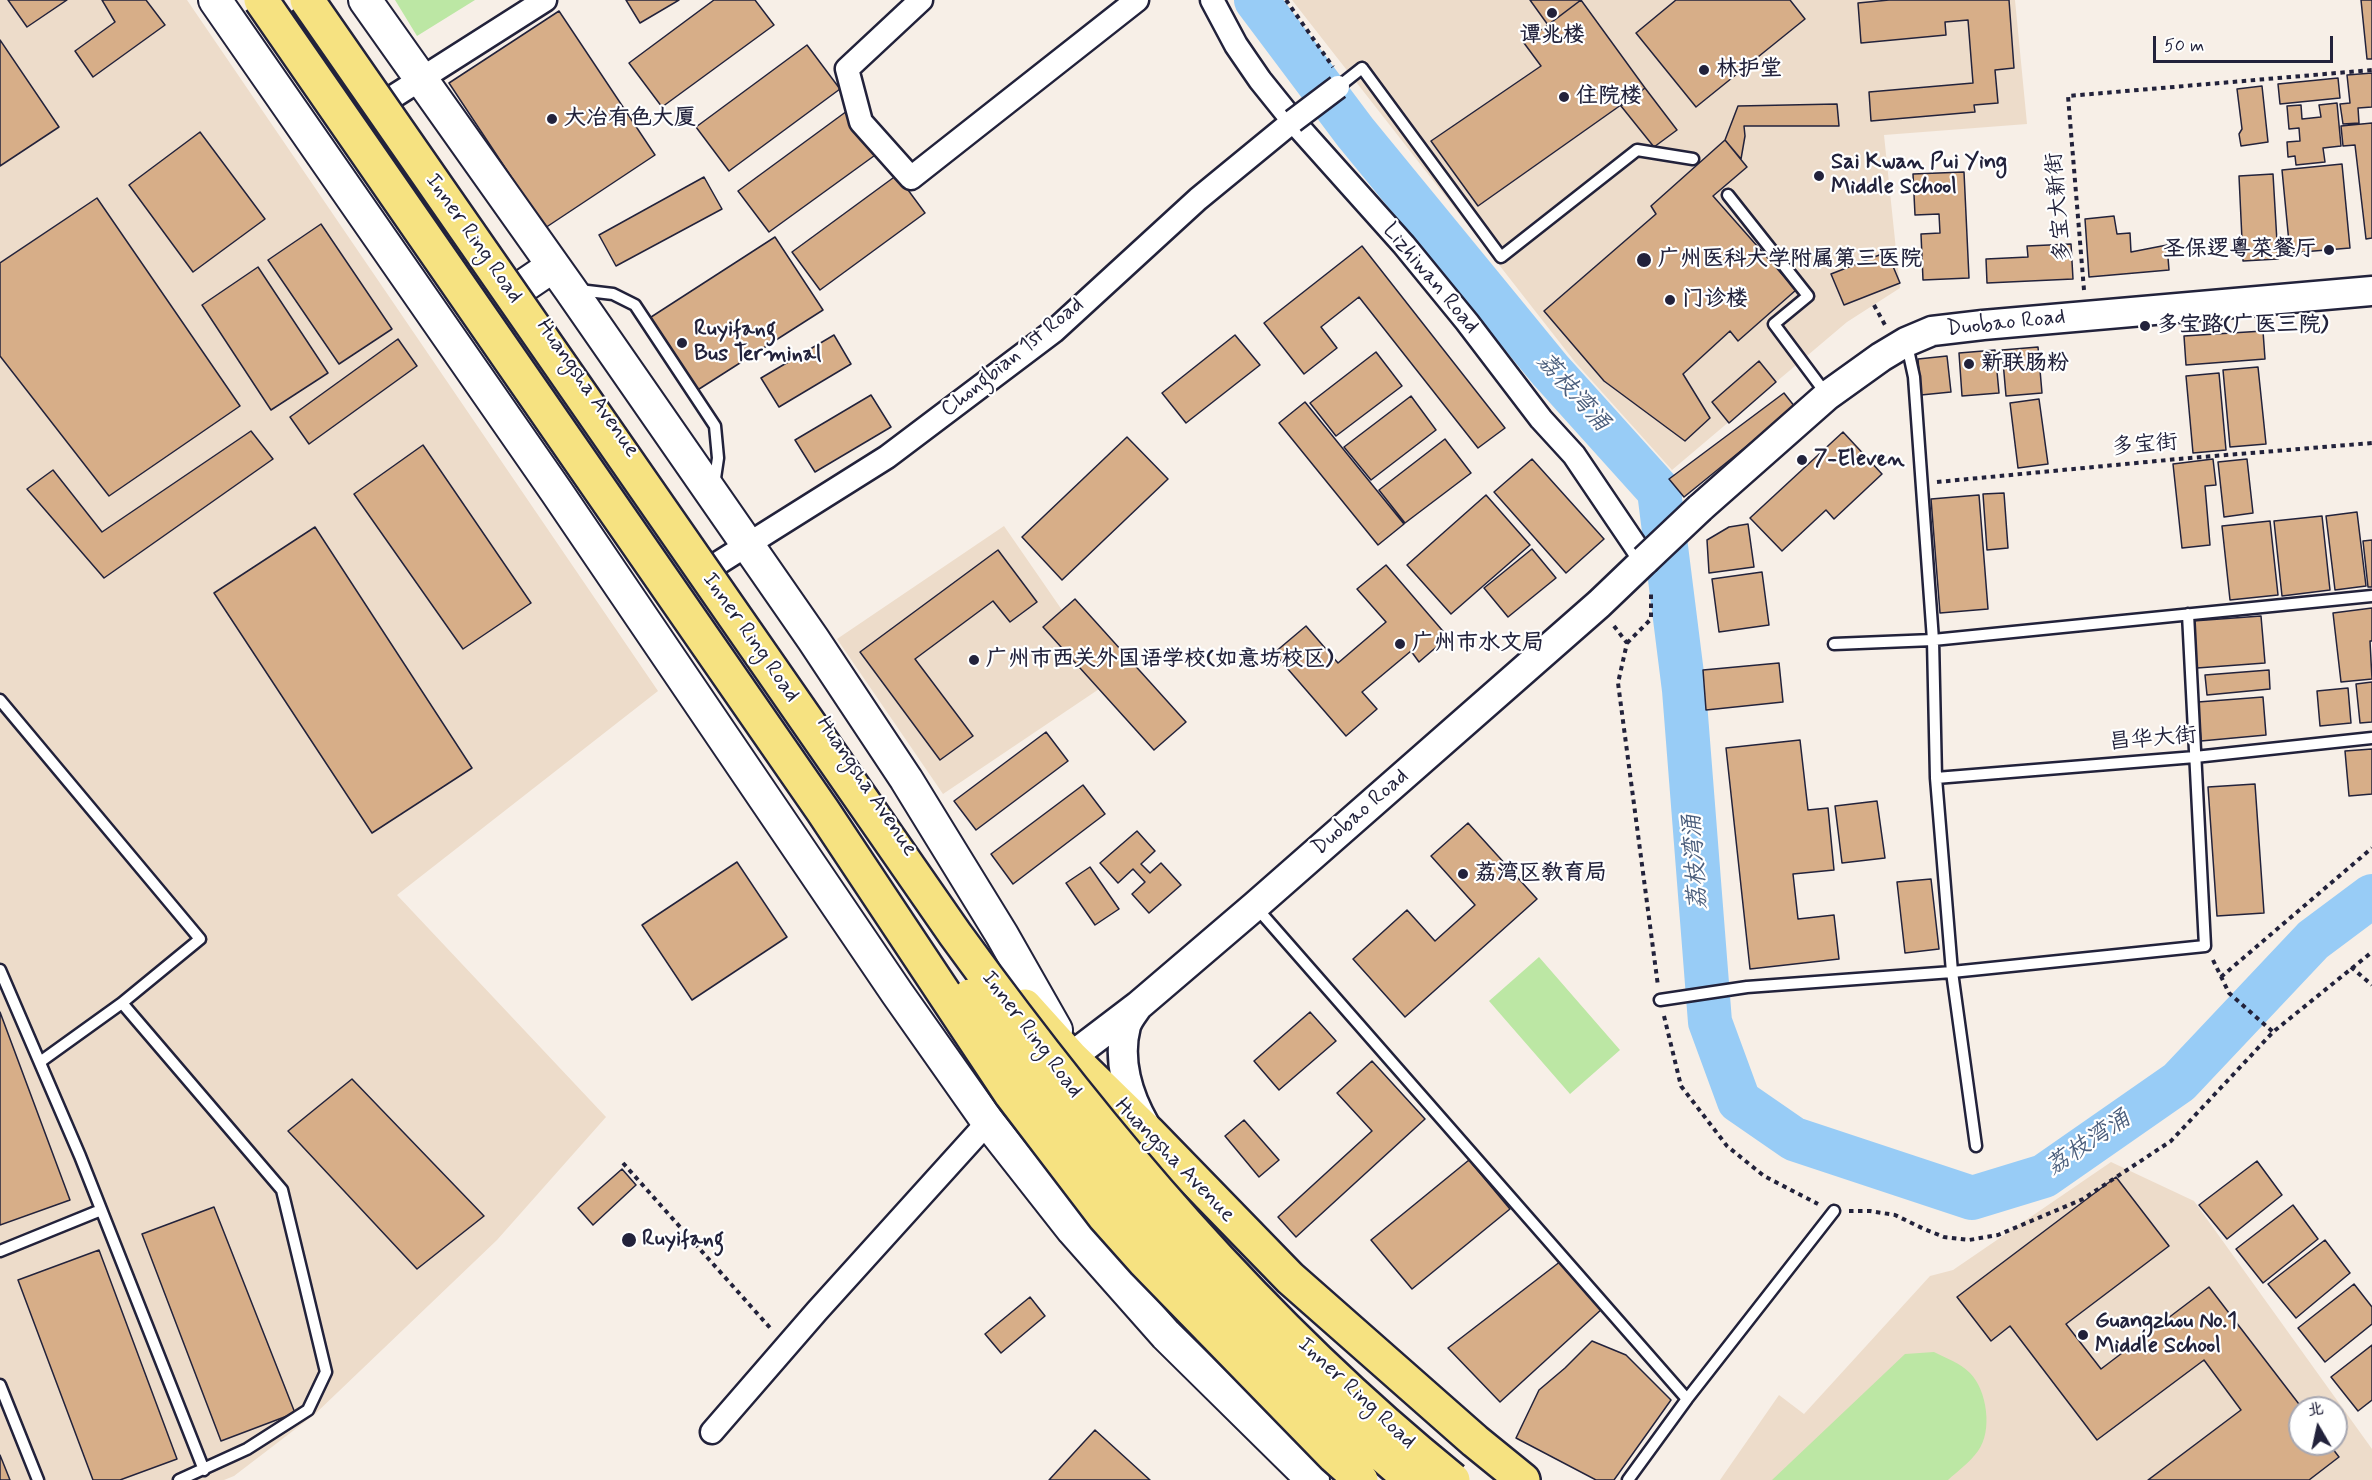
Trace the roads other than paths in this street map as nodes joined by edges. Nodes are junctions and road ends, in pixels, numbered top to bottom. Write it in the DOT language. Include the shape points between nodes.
graph roads {
  1 [pos="215,0"];
  2 [pos="256,0"];
  3 [pos="261,0"];
  4 [pos="307,0"];
  5 [pos="318,0"];
  6 [pos="365,0"];
  7 [pos="545,0"];
  8 [pos="921,0"];
  9 [pos="1137,0"];
  10 [pos="1212,0"];
  11 [pos="421,78"];
  12 [pos="1341,84"];
  13 [pos="388,100"];
  14 [pos="1293,121"];
  15 [pos="1693,159"];
  16 [pos="384,184"];
  17 [pos="1728,195"];
  18 [pos="356,203"];
  19 [pos="562,278"];
  20 [pos="519,289"];
  21 [pos="2372,291"];
  22 [pos="1896,334"];
  23 [pos="1828,395"];
  24 [pos="713,497"];
  25 [pos="747,546"];
  26 [pos="1645,560"];
  27 [pos="712,567"];
  28 [pos="2372,596"];
  29 [pos="676,602"];
  30 [pos="2188,614"];
  31 [pos="646,625"];
  32 [pos="1933,640"];
  33 [pos="1834,644"];
  34 [pos="0,700"];
  35 [pos="2372,738"];
  36 [pos="2195,757"];
  37 [pos="1936,778"];
  38 [pos="823,811"];
  39 [pos="1255,906"];
  40 [pos="0,970"];
  41 [pos="1952,972"];
  42 [pos="1660,1000"];
  43 [pos="122,1003"];
  44 [pos="1138,1006"];
  45 [pos="980,1057"];
  46 [pos="1071,1057"];
  47 [pos="40,1062"];
  48 [pos="988,1122"];
  49 [pos="1148,1132"];
  50 [pos="1976,1146"];
  51 [pos="101,1210"];
  52 [pos="1834,1210"];
  53 [pos="0,1251"];
  54 [pos="1290,1278"];
  55 [pos="1195,1344"];
  56 [pos="0,1385"];
  57 [pos="1687,1399"];
  58 [pos="712,1432"];
  59 [pos="204,1470"];
  60 [pos="38,1480"];
  61 [pos="179,1480"];
  62 [pos="1313,1480"];
  63 [pos="1356,1480"];
  64 [pos="1362,1480"];
  65 [pos="1411,1480"];
  66 [pos="1453,1480"];
  67 [pos="1523,1480"];
  68 [pos="1628,1480"];
  1 -- 18 [label="main road"];
  2 -- 16 [label="highway"];
  3 -- 38 [label="highway, Inner Ring Road, bridge"];
  4 -- 66 [label="highway, Inner Ring Road, bridge" via="955,934 1042,1053 1137,1170 1221,1262 1349,1391"];
  5 -- 13 [label="highway, Huangsha Avenue"];
  6 -- 11 [label="main road"];
  7 -- 11 [label="street"];
  8 -- 9 [label="street" via="847,69 861,122 911,178"];
  10 -- 14 [label="street, Lizhiwan Road" via="1236,45"];
  11 -- 13 [label="street"];
  11 -- 19 [label="main road"];
  12 -- 14 [label="street, Chongbian 1st Road, bridge"];
  12 -- 15 [label="lane" via="1362,68 1501,257 1637,150"];
  13 -- 20 [label="highway, Huangsha Avenue"];
  14 -- 25 [label="street, Chongbian 1st Road" via="1198,199 1054,331 887,457"];
  14 -- 26 [label="street, Lizhiwan Road" via="1404,245 1574,455"];
  16 -- 18 [label="street"];
  16 -- 29 [label="highway"];
  17 -- 23 [label="lane" via="1808,296 1774,324"];
  18 -- 31 [label="main road"];
  19 -- 20 [label="main road"];
  19 -- 24 [label="main road"];
  19 -- 24 [label="lane" via="635,305 715,426 718,458"];
  20 -- 27 [label="highway, Huangsha Avenue"];
  21 -- 22 [label="street, Duobao Road"];
  22 -- 23 [label="street, Duobao Road"];
  22 -- 32 [label="lane" via="1914,377"];
  23 -- 26 [label="street, Duobao Road, bridge"];
  24 -- 25 [label="main road"];
  25 -- 27 [label="street, Chongbian 1st Road"];
  25 -- 46 [label="main road" via="906,779"];
  26 -- 39 [label="street, Duobao Road"];
  27 -- 46 [label="highway, Huangsha Avenue" via="962,928"];
  28 -- 30 [label="lane"];
  29 -- 31 [label="street"];
  29 -- 45 [label="highway" via="818,807"];
  30 -- 32 [label="lane"];
  30 -- 36 [label="lane"];
  31 -- 48 [label="main road"];
  32 -- 33 [label="lane"];
  32 -- 37 [label="lane"];
  34 -- 43 [label="lane" via="200,939"];
  35 -- 36 [label="lane, 昌华大街"];
  36 -- 37 [label="lane, 昌华大街"];
  36 -- 41 [label="lane" via="2205,946"];
  37 -- 41 [label="lane"];
  38 -- 64 [label="highway, Inner Ring Road, bridge" via="1011,1094 1104,1216 1182,1301"];
  38 -- 65 [label="highway, bridge" via="1120,1189 1271,1358"];
  39 -- 44 [label="street, Duobao Road"];
  39 -- 57 [label="lane"];
  40 -- 47 [label="lane"];
  41 -- 42 [label="lane" via="1747,987"];
  41 -- 50 [label="lane"];
  43 -- 47 [label="lane"];
  43 -- 59 [label="lane" via="282,1190 326,1372 308,1410 247,1449"];
  44 -- 46 [label="street, Duobao Road"];
  44 -- 49 [label="street" via="1127,1025 1126,1081"];
  45 -- 46 [label="street" via="1021,1067"];
  46 -- 49 [label="highway, Huangsha Avenue"];
  47 -- 51 [label="lane"];
  48 -- 55 [label="main road" via="1073,1230"];
  48 -- 58 [label="street"];
  49 -- 54 [label="highway, Huangsha Avenue"];
  51 -- 53 [label="lane"];
  51 -- 59 [label="lane"];
  52 -- 57 [label="lane"];
  54 -- 55 [label="highway" via="1272,1270 1237,1274 1212,1300"];
  54 -- 67 [label="highway, Huangsha Avenue"];
  55 -- 62 [label="main road"];
  55 -- 63 [label="highway" via="1300,1428"];
  56 -- 60 [label="lane"];
  57 -- 68 [label="lane"];
  59 -- 61 [label="lane"];
}
